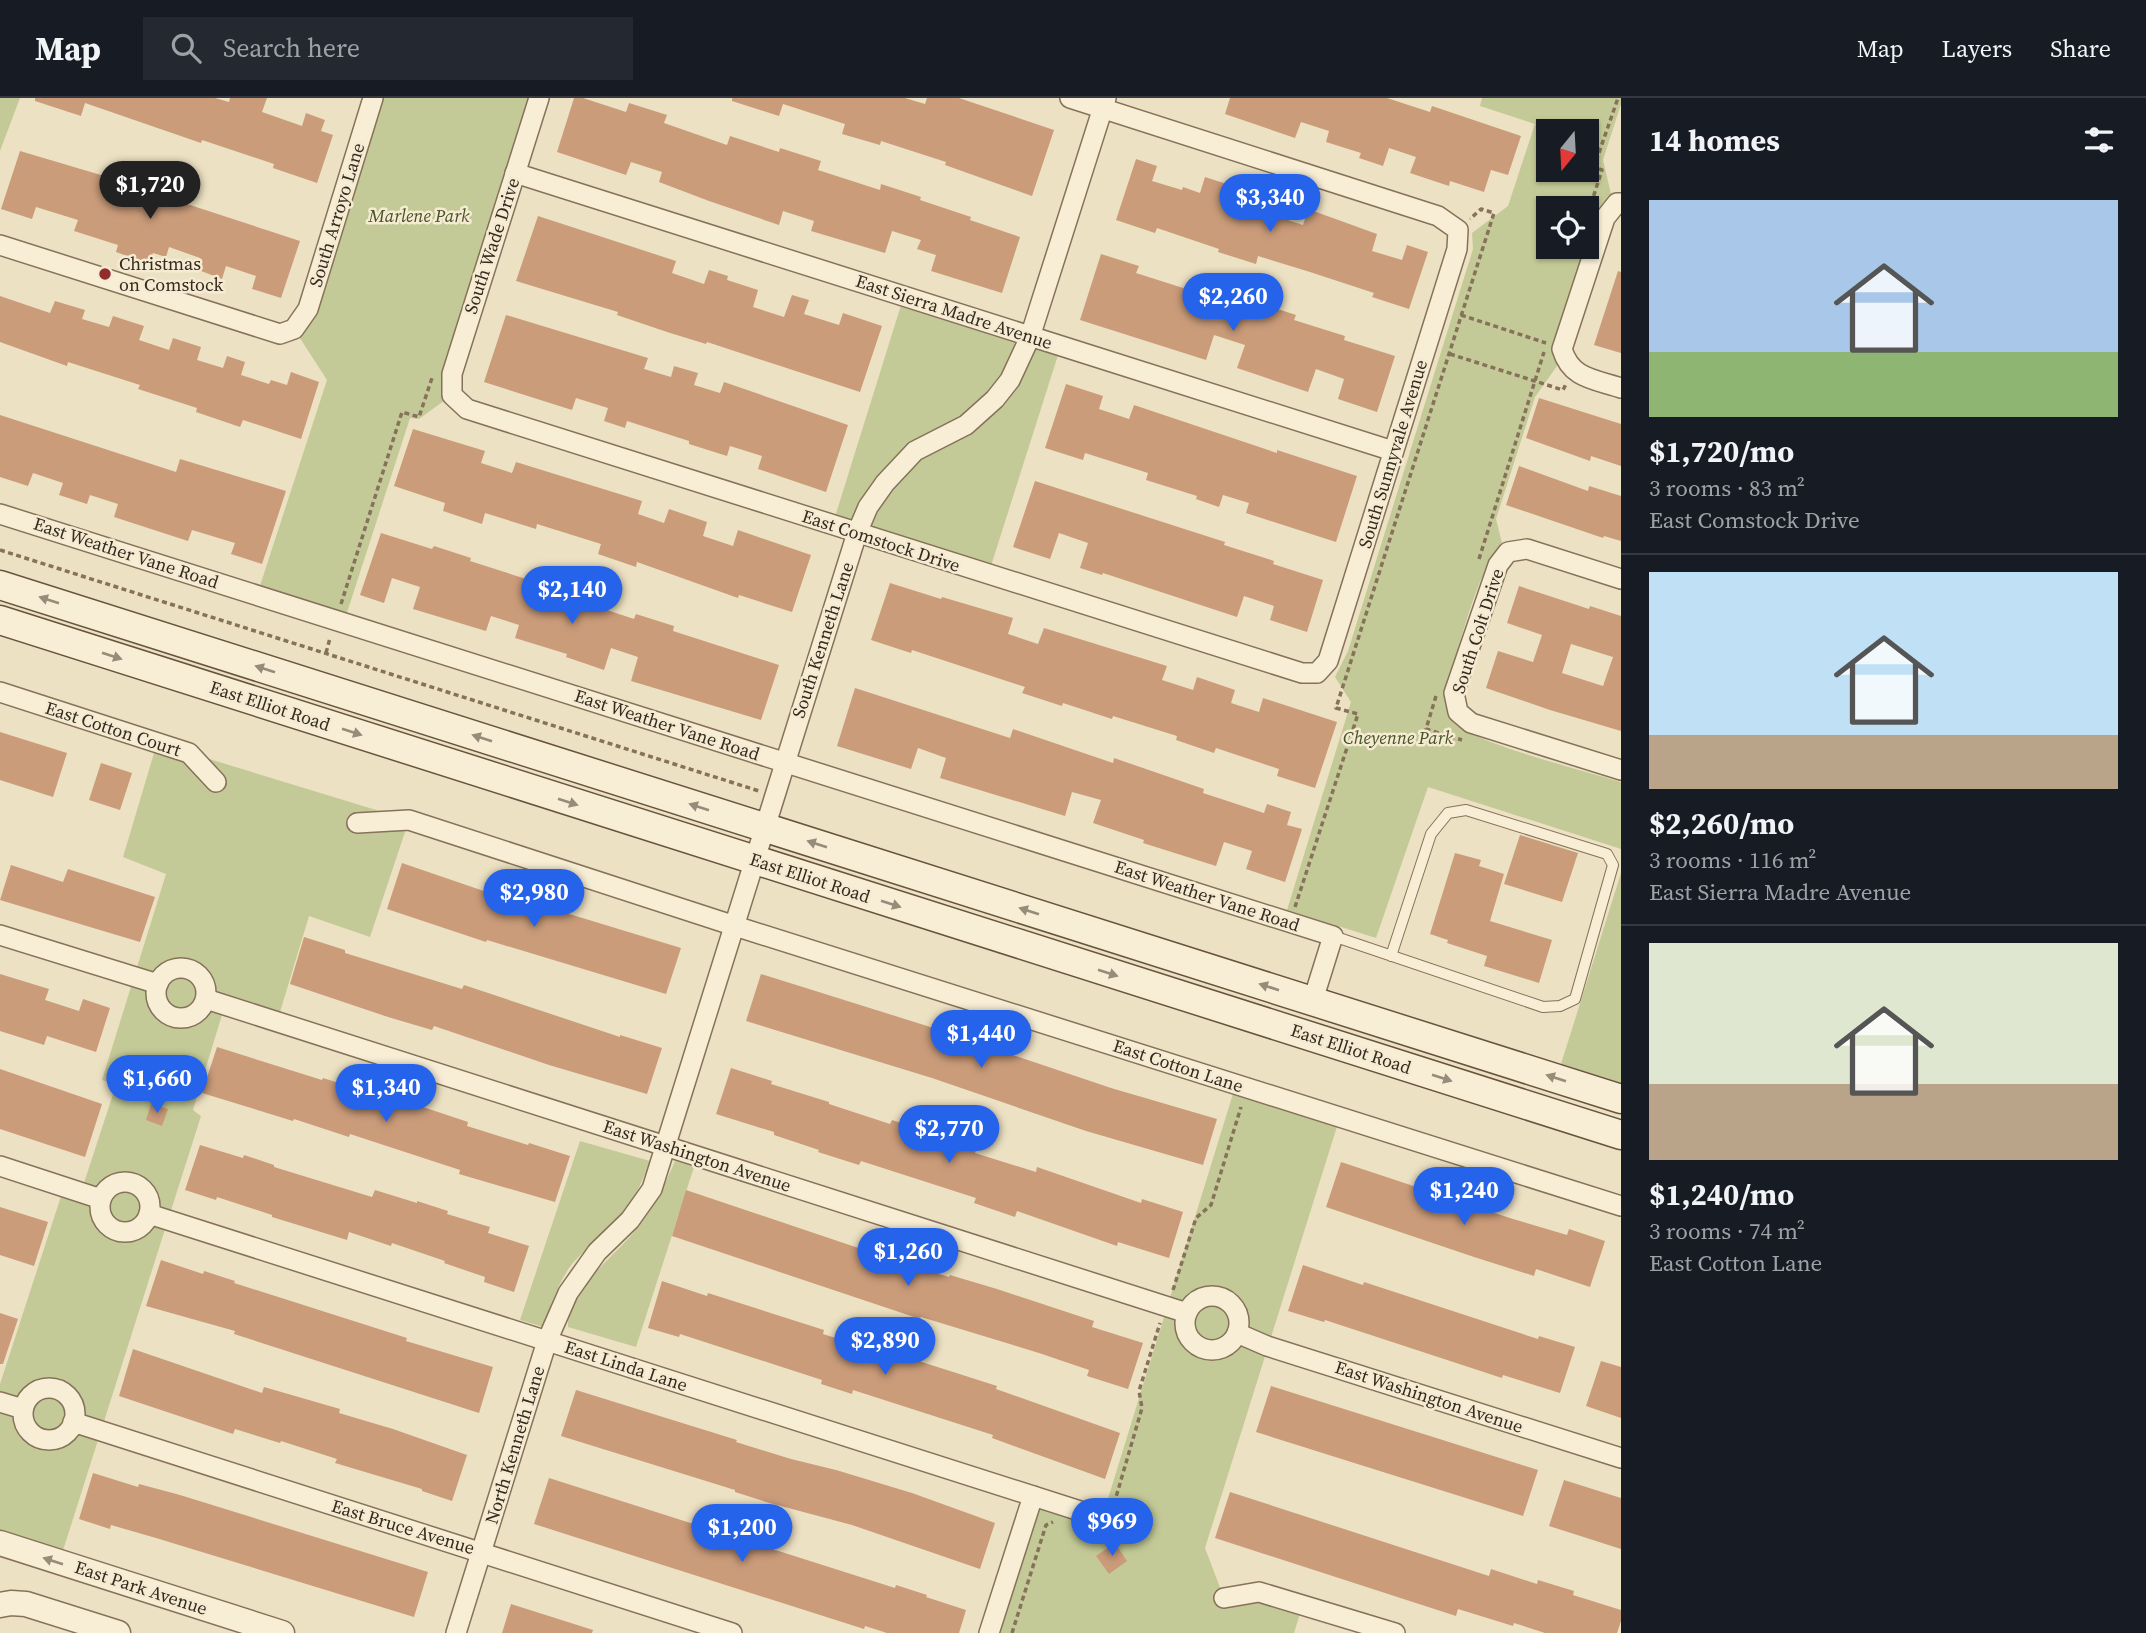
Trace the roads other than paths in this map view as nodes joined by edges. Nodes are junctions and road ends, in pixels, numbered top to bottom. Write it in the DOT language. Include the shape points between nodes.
graph roads {
  1 [pos="373,98"];
  2 [pos="539,98"];
  3 [pos="1070,98"];
  4 [pos="1104,103"];
  5 [pos="515,173"];
  6 [pos="1619,203"];
  7 [pos="0,246"];
  8 [pos="1030,337"];
  9 [pos="1621,388"];
  10 [pos="452,389"];
  11 [pos="1393,451"];
  12 [pos="0,514"];
  13 [pos="857,533"];
  14 [pos="1621,579"];
  15 [pos="0,585"];
  16 [pos="0,620"];
  17 [pos="1317,673"];
  18 [pos="0,692"];
  19 [pos="785,762"];
  20 [pos="1621,770"];
  21 [pos="216,782"];
  22 [pos="357,823"];
  23 [pos="760,844"];
  24 [pos="735,926"];
  25 [pos="0,935"];
  26 [pos="1333,936"];
  27 [pos="1391,956"];
  28 [pos="158,984"];
  29 [pos="206,999"];
  30 [pos="1312,1000"];
  31 [pos="1621,1099"];
  32 [pos="1621,1135"];
  33 [pos="666,1146"];
  34 [pos="0,1166"];
  35 [pos="101,1199"];
  36 [pos="1621,1206"];
  37 [pos="149,1214"];
  38 [pos="1187,1313"];
  39 [pos="1237,1333"];
  40 [pos="547,1341"];
  41 [pos="0,1402"];
  42 [pos="23,1409"];
  43 [pos="73,1422"];
  44 [pos="1621,1458"];
  45 [pos="1033,1496"];
  46 [pos="1107,1515"];
  47 [pos="0,1543"];
  48 [pos="481,1552"];
  49 [pos="1224,1598"];
  50 [pos="0,1605"];
  51 [pos="118,1633"];
  52 [pos="282,1633"];
  53 [pos="456,1633"];
  54 [pos="732,1633"];
  55 [pos="989,1633"];
  56 [pos="1395,1633"];
  1 -- 7 [label="street, South Arroyo Lane" via="308,309 294,329 280,334"];
  2 -- 5 [label="street, South Wade Drive"];
  3 -- 4 [label="street"];
  4 -- 8 [label="street, South Kenneth Lane"];
  4 -- 11 [label="street, South Sunnyvale Avenue" via="1438,216 1458,230 1457,249"];
  5 -- 8 [label="street, East Sierra Madre Avenue"];
  5 -- 10 [label="street, South Wade Drive" via="452,373"];
  6 -- 9 [label="street" via="1605,218 1562,349 1578,374"];
  8 -- 11 [label="street, East Sierra Madre Avenue"];
  8 -- 13 [label="street, South Kenneth Lane" via="1010,380 995,399 966,425 915,451 885,483"];
  10 -- 13 [label="street, East Comstock Drive" via="467,409"];
  11 -- 17 [label="street, South Sunnyvale Avenue" via="1328,661"];
  12 -- 19 [label="street, East Weather Vane Road"];
  13 -- 17 [label="street, East Comstock Drive" via="1302,673"];
  13 -- 19 [label="street, South Kenneth Lane"];
  14 -- 20 [label="street, South Colt Drive" via="1527,549 1507,552 1498,565 1454,693 1458,712 1471,723"];
  23 -- 15 [label="main road, East Elliot Road, one-way"];
  16 -- 23 [label="main road, East Elliot Road, one-way"];
  18 -- 21 [label="street, East Cotton Court" via="189,753"];
  19 -- 23 [label="street, South Kenneth Lane"];
  19 -- 26 [label="street, East Weather Vane Road"];
  22 -- 24 [label="street" via="409,820"];
  23 -- 24 [label="street, North Kenneth Lane"];
  30 -- 23 [label="main road, East Elliot Road, one-way"];
  23 -- 32 [label="main road, East Elliot Road, one-way"];
  24 -- 33 [label="street, North Kenneth Lane"];
  24 -- 36 [label="street, East Cotton Lane"];
  25 -- 28 [label="street"];
  26 -- 27 [label="lane"];
  26 -- 30 [label="street"];
  27 -- 27 [label="lane" via="1431,834 1448,813 1466,810 1607,854 1613,865 1574,999 1560,1006 1543,1007"];
  28 -- 29 [label="street" via="171,970 187,968 202,977"];
  28 -- 29 [label="street" via="157,1002 170,1016 190,1017"];
  29 -- 33 [label="street, East Washington Avenue"];
  31 -- 30 [label="main road, East Elliot Road, one-way"];
  33 -- 38 [label="street, East Washington Avenue"];
  33 -- 40 [label="street, North Kenneth Lane" via="652,1189 568,1293"];
  34 -- 35 [label="street"];
  35 -- 37 [label="street" via="112,1185 135,1184 148,1196"];
  35 -- 37 [label="street" via="100,1215 113,1230 132,1231 141,1227"];
  37 -- 40 [label="street, East Linda Lane"];
  38 -- 39 [label="street" via="1199,1300 1223,1298 1236,1311"];
  38 -- 39 [label="street" via="1186,1328 1196,1345 1223,1348"];
  39 -- 44 [label="street, East Washington Avenue"];
  40 -- 45 [label="street, East Linda Lane"];
  40 -- 48 [label="street, North Kenneth Lane"];
  41 -- 42 [label="street"];
  42 -- 43 [label="street" via="26,1429 46,1440 61,1437"];
  42 -- 43 [label="street" via="33,1393 53,1388 73,1405"];
  43 -- 48 [label="street, East Bruce Avenue"];
  45 -- 46 [label="street, East Linda Lane"];
  45 -- 55 [label="street"];
  52 -- 47 [label="street, East Park Avenue, one-way"];
  48 -- 53 [label="street, North Kenneth Lane"];
  48 -- 54 [label="street, East Bruce Avenue"];
  49 -- 56 [label="street" via="1259,1592"];
  50 -- 51 [label="street" via="26,1604"];
}
